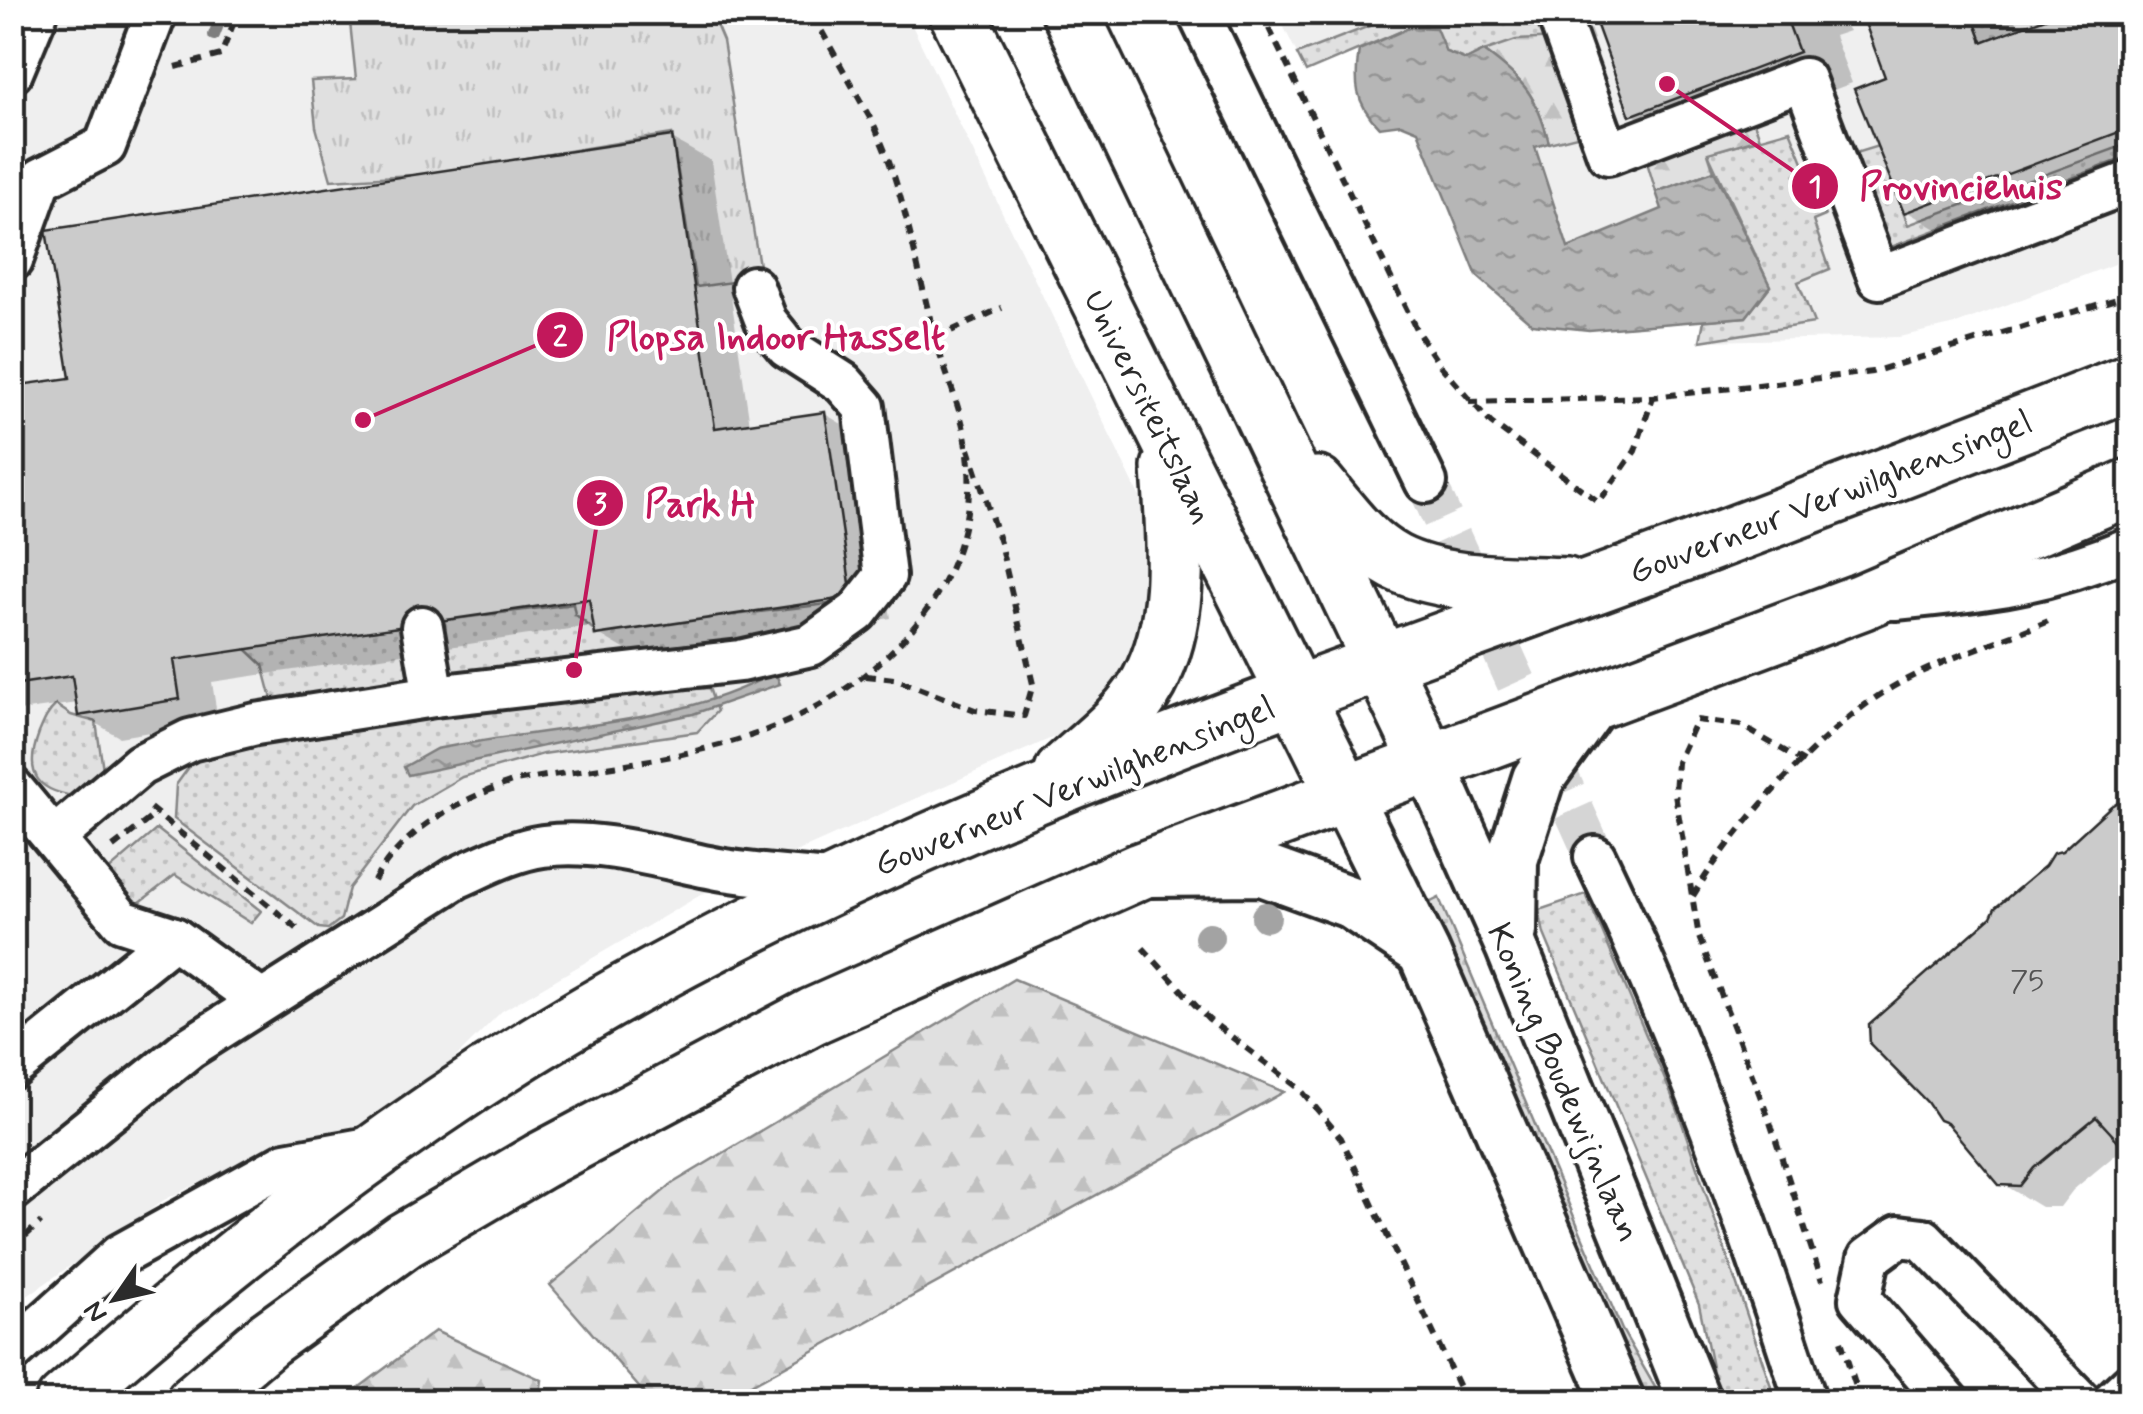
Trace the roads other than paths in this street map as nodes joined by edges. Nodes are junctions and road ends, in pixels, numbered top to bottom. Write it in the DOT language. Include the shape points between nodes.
graph roads {
  1 [pos="37,12"];
  2 [pos="156,12"];
  3 [pos="957,12"];
  4 [pos="1070,12"];
  5 [pos="1198,12"];
  6 [pos="1557,12"];
  7 [pos="12,72"];
  8 [pos="2130,182"];
  9 [pos="12,260"];
  10 [pos="753,287"];
  11 [pos="2130,382"];
  12 [pos="1272,431"];
  13 [pos="1170,444"];
  14 [pos="1426,482"];
  15 [pos="2130,487"];
  16 [pos="2118,553"];
  17 [pos="1589,588"];
  18 [pos="1861,602"];
  19 [pos="422,627"];
  20 [pos="1381,663"];
  21 [pos="434,696"];
  22 [pos="1293,697"];
  23 [pos="1593,704"];
  24 [pos="1430,764"];
  25 [pos="12,788"];
  26 [pos="1042,790"];
  27 [pos="1346,797"];
  28 [pos="54,838"];
  29 [pos="1594,857"];
  30 [pos="1140,871"];
  31 [pos="839,882"];
  32 [pos="174,938"];
  33 [pos="1510,946"];
  34 [pos="1424,952"];
  35 [pos="261,1001"];
  36 [pos="12,1068"];
  37 [pos="383,1145"];
  38 [pos="12,1190"];
  39 [pos="12,1352"];
  40 [pos="2130,1385"];
  41 [pos="64,1402"];
  42 [pos="194,1402"];
  43 [pos="1619,1402"];
  44 [pos="1694,1402"];
  45 [pos="1806,1402"];
  46 [pos="1949,1402"];
  47 [pos="2081,1402"];
  48 [pos="2112,1402"];
  1 -- 7 [label="street"];
  2 -- 9 [label="street" via="105,146 41,179"];
  3 -- 13 [label="highway, Universiteitslaan"];
  4 -- 12 [label="highway"];
  5 -- 14 [label="street"];
  6 -- 8 [label="street" via="1608,154 1804,79 1879,278"];
  10 -- 21 [label="street" via="766,321 787,347 864,406 884,576 857,612 810,644 740,660"];
  11 -- 17 [label="highway, Gouverneur Verwilghensingel"];
  12 -- 17 [label="highway" via="1358,535 1395,562 1440,576"];
  12 -- 20 [label="highway"];
  13 -- 22 [label="highway, Universiteitslaan"];
  13 -- 26 [label="highway" via="1172,622 1148,684"];
  15 -- 18 [label="highway"];
  16 -- 18 [label="street" via="1996,590"];
  17 -- 20 [label="highway, Gouverneur Verwilghensingel"];
  18 -- 23 [label="highway"];
  19 -- 21 [label="street"];
  20 -- 22 [label="highway, Gouverneur Verwilghensingel"];
  20 -- 24 [label="highway"];
  21 -- 28 [label="street" via="190,740 140,765"];
  22 -- 26 [label="highway, Gouverneur Verwilghensingel"];
  22 -- 27 [label="highway, Universiteitslaan"];
  23 -- 24 [label="highway"];
  23 -- 33 [label="main road" via="1538,779 1512,860"];
  24 -- 27 [label="highway"];
  24 -- 33 [label="main road, Koning Boudewijnlaan"];
  25 -- 28 [label="street"];
  26 -- 31 [label="highway, Gouverneur Verwilghensingel"];
  27 -- 30 [label="highway"];
  27 -- 34 [label="main road"];
  28 -- 32 [label="street" via="122,920"];
  29 -- 45 [label="street" via="1711,1120"];
  30 -- 34 [label="main road" via="1262,870 1350,902"];
  30 -- 42 [label="highway" via="813,1016 540,1160 406,1240 268,1339"];
  31 -- 35 [label="street" via="726,870 626,849 541,846 456,878"];
  31 -- 37 [label="highway, Gouverneur Verwilghensingel" via="656,974"];
  32 -- 35 [label="street"];
  32 -- 36 [label="street"];
  33 -- 44 [label="main road, Koning Boudewijnlaan"];
  34 -- 43 [label="main road"];
  35 -- 38 [label="street" via="189,1048"];
  37 -- 39 [label="street" via="286,1163 120,1254"];
  37 -- 41 [label="highway, Gouverneur Verwilghensingel" via="244,1248"];
  40 -- 48 [label="street"];
  46 -- 47 [label="street" via="1860,1299 1869,1258 1899,1236 1923,1240"];
}
